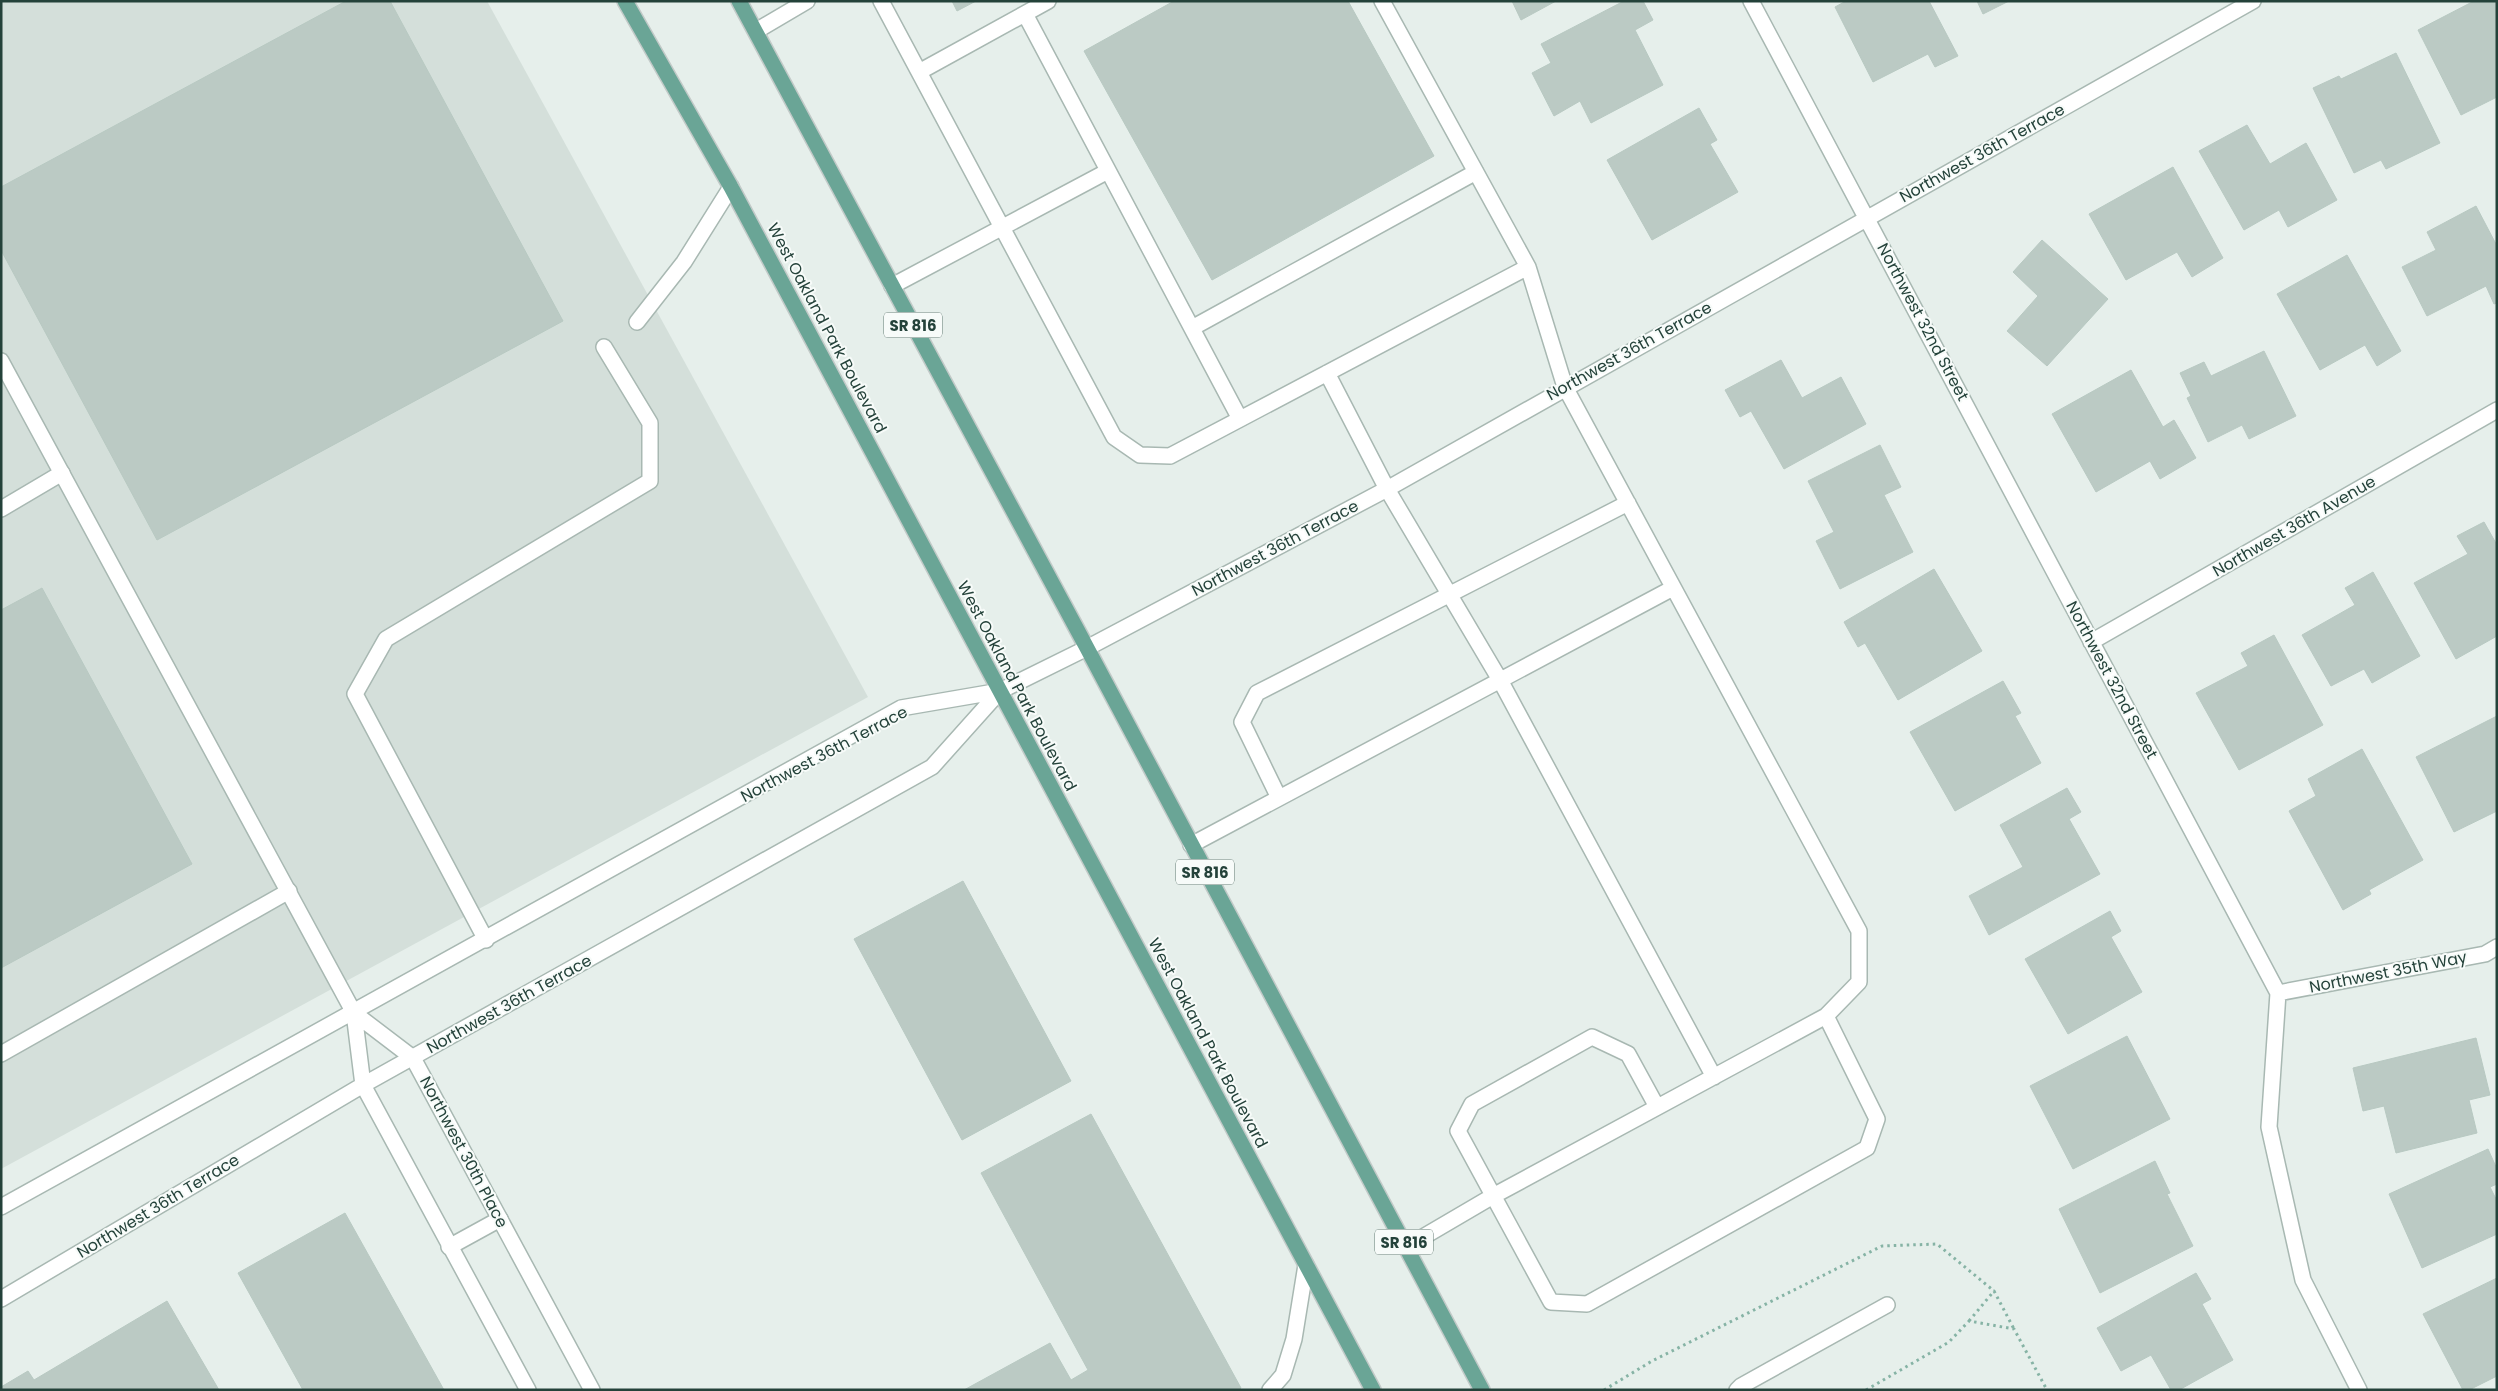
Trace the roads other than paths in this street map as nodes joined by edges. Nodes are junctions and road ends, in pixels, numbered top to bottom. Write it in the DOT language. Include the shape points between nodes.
graph roads {
  1 [pos="625,1"];
  2 [pos="739,1"];
  3 [pos="807,1"];
  4 [pos="881,1"];
  5 [pos="1048,1"];
  6 [pos="1382,1"];
  7 [pos="1751,1"];
  8 [pos="2253,1"];
  9 [pos="1025,14"];
  10 [pos="756,30"];
  11 [pos="919,72"];
  12 [pos="1108,170"];
  13 [pos="1476,172"];
  14 [pos="731,187"];
  15 [pos="1868,217"];
  16 [pos="1001,228"];
  17 [pos="1528,267"];
  18 [pos="892,286"];
  19 [pos="637,322"];
  20 [pos="1192,328"];
  21 [pos="604,347"];
  22 [pos="1,361"];
  23 [pos="1327,373"];
  24 [pos="1565,387"];
  25 [pos="2497,410"];
  26 [pos="1240,419"];
  27 [pos="62,474"];
  28 [pos="1386,489"];
  29 [pos="1628,503"];
  30 [pos="1,509"];
  31 [pos="1673,588"];
  32 [pos="1450,596"];
  33 [pos="2091,642"];
  34 [pos="1088,648"];
  35 [pos="1500,680"];
  36 [pos="1000,691"];
  37 [pos="1279,798"];
  38 [pos="1190,844"];
  39 [pos="289,891"];
  40 [pos="486,940"];
  41 [pos="2497,947"];
  42 [pos="2278,994"];
  43 [pos="354,1013"];
  44 [pos="1826,1016"];
  45 [pos="1,1054"];
  46 [pos="413,1058"];
  47 [pos="1714,1076"];
  48 [pos="363,1085"];
  49 [pos="1657,1108"];
  50 [pos="1493,1196"];
  51 [pos="1,1207"];
  52 [pos="500,1219"];
  53 [pos="449,1247"];
  54 [pos="1406,1247"];
  55 [pos="1306,1265"];
  56 [pos="1,1299"];
  57 [pos="1887,1305"];
  58 [pos="528,1390"];
  59 [pos="592,1390"];
  60 [pos="1270,1390"];
  61 [pos="1373,1390"];
  62 [pos="1482,1390"];
  63 [pos="1738,1390"];
  64 [pos="2359,1390"];
  1 -- 14 [label="main road, West Oakland Park Boulevard"];
  2 -- 10 [label="main road, SR 816"];
  3 -- 10 [label="street"];
  4 -- 11 [label="street"];
  5 -- 9 [label="street"];
  6 -- 13 [label="street"];
  7 -- 15 [label="street, Northwest 32nd Street"];
  8 -- 15 [label="street, Northwest 36th Terrace"];
  9 -- 11 [label="street"];
  9 -- 12 [label="street"];
  10 -- 18 [label="main road, SR 816"];
  11 -- 16 [label="street"];
  12 -- 16 [label="street"];
  12 -- 20 [label="street"];
  13 -- 17 [label="street"];
  13 -- 20 [label="street"];
  14 -- 19 [label="street" via="684,262"];
  14 -- 36 [label="main road, West Oakland Park Boulevard"];
  15 -- 24 [label="street, Northwest 36th Terrace"];
  15 -- 33 [label="street, Northwest 32nd Street"];
  16 -- 18 [label="street"];
  16 -- 26 [label="street" via="1114,437 1140,455 1170,456"];
  17 -- 23 [label="street"];
  17 -- 24 [label="street"];
  18 -- 34 [label="main road, SR 816"];
  20 -- 26 [label="street"];
  21 -- 40 [label="street" via="650,423 650,482 386,639 355,694"];
  22 -- 27 [label="street"];
  23 -- 26 [label="street"];
  23 -- 28 [label="street"];
  24 -- 28 [label="street, Northwest 36th Terrace"];
  24 -- 29 [label="street"];
  25 -- 33 [label="street, Northwest 36th Avenue"];
  27 -- 30 [label="street"];
  27 -- 39 [label="street"];
  28 -- 32 [label="street"];
  28 -- 34 [label="street, Northwest 36th Terrace"];
  29 -- 31 [label="street"];
  29 -- 32 [label="street"];
  31 -- 35 [label="street"];
  31 -- 44 [label="street" via="1859,931 1859,982"];
  32 -- 35 [label="street"];
  32 -- 37 [label="street" via="1257,693 1242,722"];
  33 -- 42 [label="street, Northwest 32nd Street"];
  34 -- 36 [label="street, Northwest 36th Terrace"];
  34 -- 38 [label="main road, SR 816"];
  35 -- 37 [label="street"];
  35 -- 47 [label="street"];
  36 -- 40 [label="street, Northwest 36th Terrace" via="901,708"];
  36 -- 46 [label="street, Northwest 36th Terrace" via="932,767"];
  36 -- 55 [label="main road, West Oakland Park Boulevard"];
  37 -- 38 [label="street"];
  38 -- 54 [label="main road, SR 816"];
  39 -- 43 [label="street"];
  39 -- 45 [label="street"];
  40 -- 43 [label="street, Northwest 36th Terrace"];
  41 -- 42 [label="street, Northwest 35th Way" via="2485,954"];
  42 -- 64 [label="street" via="2269,1127 2303,1280"];
  43 -- 46 [label="street, Northwest 30th Place"];
  43 -- 48 [label="street"];
  43 -- 51 [label="street, Northwest 36th Terrace"];
  44 -- 47 [label="street"];
  44 -- 50 [label="street" via="1877,1119 1867,1148 1587,1304 1551,1302"];
  46 -- 48 [label="street, Northwest 36th Terrace"];
  46 -- 52 [label="street, Northwest 30th Place"];
  47 -- 49 [label="street"];
  48 -- 53 [label="street"];
  48 -- 56 [label="street, Northwest 36th Terrace"];
  49 -- 50 [label="street"];
  49 -- 50 [label="street" via="1628,1054 1592,1037 1472,1104 1458,1131"];
  50 -- 54 [label="street"];
  52 -- 53 [label="street"];
  52 -- 59 [label="street, Northwest 30th Place"];
  53 -- 58 [label="street"];
  54 -- 62 [label="main road, SR 816"];
  55 -- 60 [label="street" via="1291,1348 1283,1375"];
  55 -- 61 [label="main road, West Oakland Park Boulevard"];
  57 -- 63 [label="street"];
}
